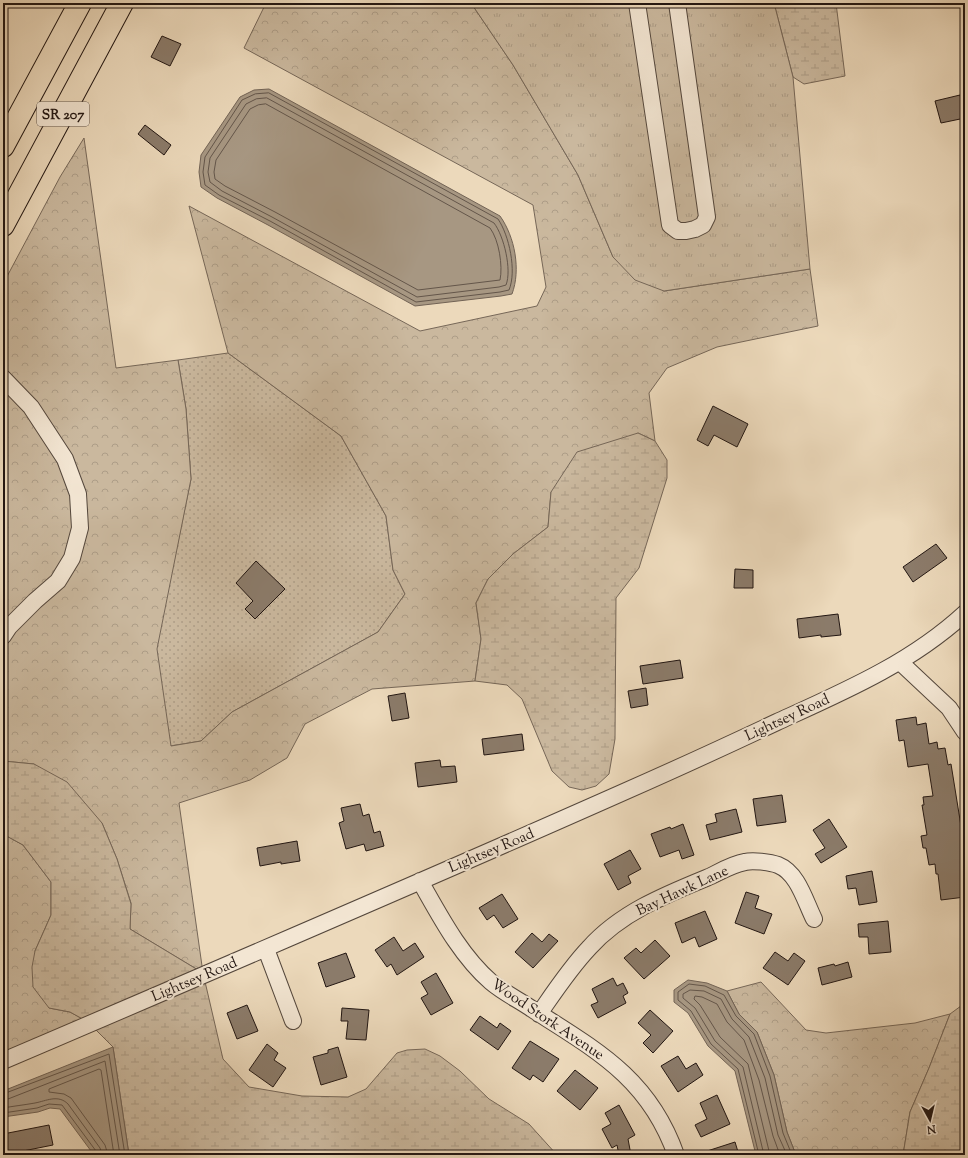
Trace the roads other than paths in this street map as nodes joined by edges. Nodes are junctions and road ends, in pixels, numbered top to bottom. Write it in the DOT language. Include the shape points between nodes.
graph roads {
  1 [pos="80,3"];
  2 [pos="122,3"];
  3 [pos="637,3"];
  4 [pos="677,3"];
  5 [pos="3,146"];
  6 [pos="3,225"];
  7 [pos="3,378"];
  8 [pos="965,613"];
  9 [pos="3,636"];
  10 [pos="900,662"];
  11 [pos="965,732"];
  12 [pos="420,881"];
  13 [pos="814,919"];
  14 [pos="266,949"];
  15 [pos="539,1014"];
  16 [pos="293,1021"];
  17 [pos="3,1061"];
  18 [pos="676,1155"];
  1 -- 5 [label="highway, SR 207"];
  2 -- 6 [label="highway, SR 207"];
  3 -- 4 [label="street" via="670,225 678,231 686,231 703,225 707,217"];
  7 -- 9 [label="street" via="31,407 65,458 78,494 80,528 72,558 58,581 9,626"];
  8 -- 10 [label="street, Lightsey Road"];
  10 -- 11 [label="street" via="949,708"];
  10 -- 12 [label="street, Lightsey Road" via="679,768"];
  12 -- 14 [label="street, Lightsey Road"];
  12 -- 15 [label="street, Wood Stork Avenue" via="474,967 492,983"];
  13 -- 15 [label="street, Bay Hawk Lane" via="795,878 787,870 765,862 745,862 651,902 623,919 589,948"];
  14 -- 16 [label="street"];
  14 -- 17 [label="street, Lightsey Road"];
  15 -- 18 [label="street, Wood Stork Avenue" via="606,1057 631,1080 662,1122"];
}
